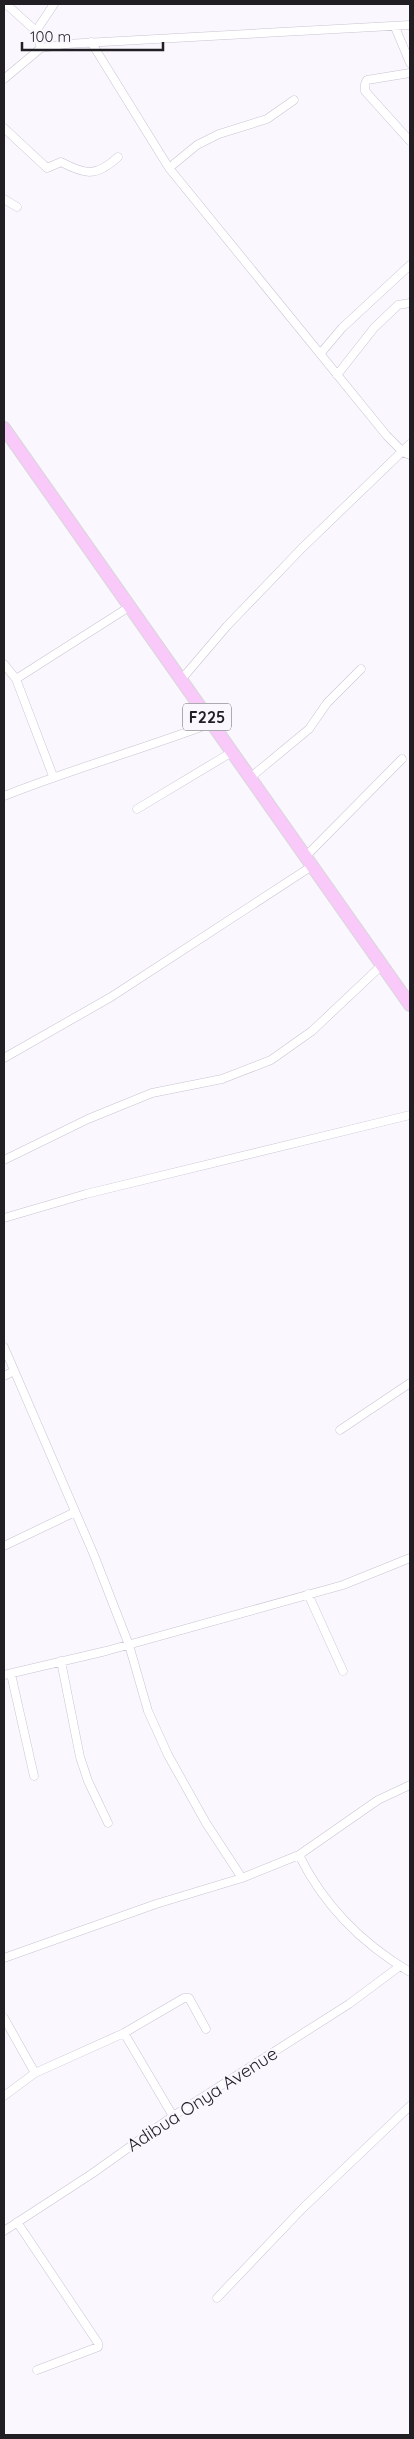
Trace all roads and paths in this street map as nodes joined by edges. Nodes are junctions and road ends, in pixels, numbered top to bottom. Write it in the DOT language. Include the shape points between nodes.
graph roads {
  1 [pos="6,4"];
  2 [pos="54,4"];
  3 [pos="410,25"];
  4 [pos="395,27"];
  5 [pos="36,31"];
  6 [pos="92,42"];
  7 [pos="41,48"];
  8 [pos="410,63"];
  9 [pos="410,73"];
  10 [pos="4,79"];
  11 [pos="294,100"];
  12 [pos="4,128"];
  13 [pos="410,141"];
  14 [pos="118,157"];
  15 [pos="170,168"];
  16 [pos="4,199"];
  17 [pos="17,207"];
  18 [pos="410,265"];
  19 [pos="410,303"];
  20 [pos="320,354"];
  21 [pos="337,375"];
  22 [pos="6,435"];
  23 [pos="410,444"];
  24 [pos="406,453"];
  25 [pos="129,607"];
  26 [pos="4,664"];
  27 [pos="361,670"];
  28 [pos="16,680"];
  29 [pos="180,681"];
  30 [pos="212,723"];
  31 [pos="232,752"];
  32 [pos="402,759"];
  33 [pos="53,776"];
  34 [pos="251,777"];
  35 [pos="4,796"];
  36 [pos="137,809"];
  37 [pos="309,861"];
  38 [pos="382,965"];
  39 [pos="410,1005"];
  40 [pos="4,1058"];
  41 [pos="410,1115"];
  42 [pos="4,1160"];
  43 [pos="4,1218"];
  44 [pos="4,1347"];
  45 [pos="14,1371"];
  46 [pos="4,1376"];
  47 [pos="410,1384"];
  48 [pos="340,1430"];
  49 [pos="75,1512"];
  50 [pos="4,1546"];
  51 [pos="410,1558"];
  52 [pos="308,1594"];
  53 [pos="129,1644"];
  54 [pos="61,1661"];
  55 [pos="342,1672"];
  56 [pos="7,1674"];
  57 [pos="34,1776"];
  58 [pos="410,1785"];
  59 [pos="108,1823"];
  60 [pos="298,1855"];
  61 [pos="242,1878"];
  62 [pos="4,1958"];
  63 [pos="400,1966"];
  64 [pos="410,1972"];
  65 [pos="4,2018"];
  66 [pos="206,2029"];
  67 [pos="124,2033"];
  68 [pos="35,2073"];
  69 [pos="4,2096"];
  70 [pos="410,2106"];
  71 [pos="173,2116"];
  72 [pos="17,2222"];
  73 [pos="4,2231"];
  74 [pos="217,2298"];
  75 [pos="37,2370"];
  1 -- 5 [label="street"];
  2 -- 5 [label="street"];
  3 -- 4 [label="street"];
  4 -- 6 [label="street"];
  4 -- 8 [label="street"];
  5 -- 7 [label="street"];
  6 -- 7 [label="street"];
  6 -- 15 [label="street"];
  7 -- 10 [label="street"];
  9 -- 13 [label="street" via="367,80 364,84 365,91"];
  11 -- 15 [label="street" via="267,119 219,134 197,145"];
  12 -- 14 [label="street" via="47,168 61,162 77,172 88,173 104,170"];
  15 -- 20 [label="street"];
  16 -- 17 [label="street"];
  18 -- 20 [label="street" via="342,328"];
  19 -- 21 [label="street" via="398,305 374,328"];
  20 -- 21 [label="street"];
  21 -- 24 [label="street"];
  22 -- 25 [label="main road, F225"];
  23 -- 24 [label="street"];
  24 -- 29 [label="street" via="302,548 227,626"];
  25 -- 28 [label="street"];
  25 -- 29 [label="main road, F225"];
  26 -- 28 [label="street"];
  27 -- 34 [label="street" via="327,703 310,728"];
  28 -- 33 [label="street"];
  29 -- 30 [label="main road, F225"];
  30 -- 31 [label="main road, F225"];
  30 -- 33 [label="street"];
  31 -- 34 [label="main road, F225"];
  31 -- 36 [label="street"];
  32 -- 37 [label="street"];
  33 -- 35 [label="street"];
  34 -- 37 [label="main road, F225"];
  37 -- 38 [label="main road, F225"];
  37 -- 40 [label="street" via="111,997"];
  38 -- 39 [label="main road, F225"];
  38 -- 42 [label="street" via="312,1030 271,1060 222,1079 152,1093"];
  41 -- 43 [label="street" via="86,1194"];
  44 -- 45 [label="street"];
  45 -- 46 [label="street"];
  45 -- 49 [label="street"];
  47 -- 48 [label="street"];
  49 -- 50 [label="street"];
  49 -- 53 [label="street"];
  51 -- 52 [label="street" via="343,1585"];
  52 -- 53 [label="street"];
  52 -- 55 [label="street"];
  53 -- 54 [label="street"];
  53 -- 61 [label="street" via="148,1711 168,1755"];
  54 -- 56 [label="street"];
  54 -- 59 [label="street" via="80,1757"];
  56 -- 57 [label="street"];
  58 -- 60 [label="street" via="378,1800"];
  60 -- 61 [label="street"];
  60 -- 63 [label="street" via="330,1906 356,1932"];
  61 -- 62 [label="street" via="156,1904"];
  63 -- 64 [label="street"];
  63 -- 71 [label="street, Adibua Onya Avenue" via="349,2004"];
  65 -- 68 [label="street"];
  66 -- 67 [label="street" via="189,1998 184,1998"];
  67 -- 68 [label="street"];
  67 -- 71 [label="street"];
  68 -- 69 [label="street"];
  70 -- 74 [label="street" via="302,2208"];
  71 -- 72 [label="street, Adibua Onya Avenue" via="94,2173"];
  72 -- 73 [label="street, Adibua Onya Avenue"];
  72 -- 75 [label="street" via="98,2343 98,2347"];
}
